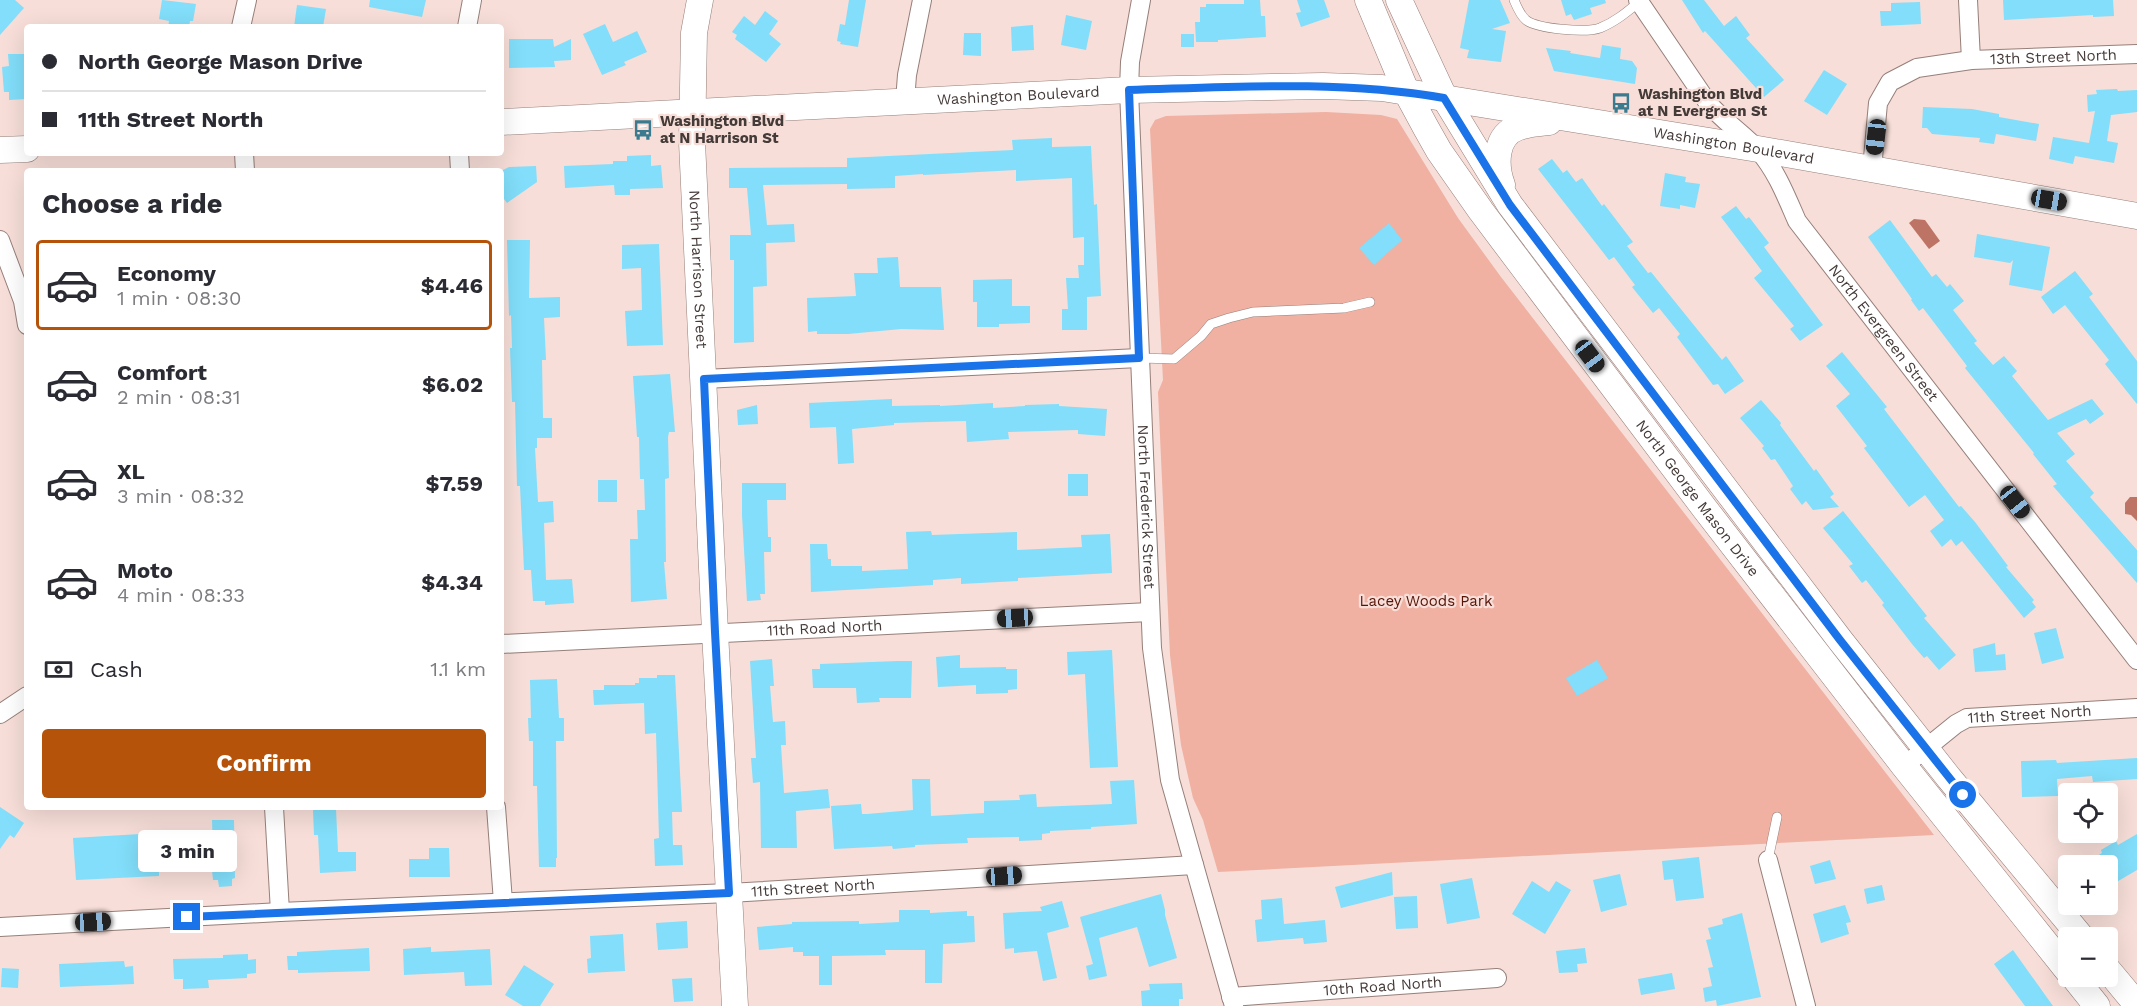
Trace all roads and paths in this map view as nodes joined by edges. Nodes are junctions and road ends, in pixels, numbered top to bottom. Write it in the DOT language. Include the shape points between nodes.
graph roads {
  1 [pos="247,0"];
  2 [pos="472,0"];
  3 [pos="700,0"];
  4 [pos="922,0"];
  5 [pos="1141,0"];
  6 [pos="1368,0"];
  7 [pos="1399,0"];
  8 [pos="1514,0"];
  9 [pos="1968,0"];
  10 [pos="1639,1"];
  11 [pos="242,24"];
  12 [pos="468,24"];
  13 [pos="2137,54"];
  14 [pos="1971,60"];
  15 [pos="1129,90"];
  16 [pos="1406,91"];
  17 [pos="1444,98"];
  18 [pos="904,101"];
  19 [pos="691,112"];
  20 [pos="1580,121"];
  21 [pos="504,122"];
  22 [pos="24,149"];
  23 [pos="1758,149"];
  24 [pos="0,150"];
  25 [pos="1872,169"];
  26 [pos="1510,205"];
  27 [pos="2137,216"];
  28 [pos="0,240"];
  29 [pos="1370,302"];
  30 [pos="24,307"];
  31 [pos="1139,358"];
  32 [pos="704,379"];
  33 [pos="1150,612"];
  34 [pos="715,632"];
  35 [pos="504,644"];
  36 [pos="2137,660"];
  37 [pos="24,698"];
  38 [pos="2137,708"];
  39 [pos="0,714"];
  40 [pos="1926,749"];
  41 [pos="1904,766"];
  42 [pos="274,810"];
  43 [pos="496,810"];
  44 [pos="1777,817"];
  45 [pos="1768,860"];
  46 [pos="1194,865"];
  47 [pos="729,893"];
  48 [pos="503,902"];
  49 [pos="280,912"];
  50 [pos="0,927"];
  51 [pos="2073,927"];
  52 [pos="2058,958"];
  53 [pos="1497,978"];
  54 [pos="2118,982"];
  55 [pos="2082,987"];
  56 [pos="1233,1002"];
  57 [pos="2137,1005"];
  58 [pos="735,1006"];
  59 [pos="1806,1006"];
  60 [pos="2097,1006"];
  1 -- 11 [label="street"];
  2 -- 12 [label="street"];
  3 -- 19 [label="main road, North Harrison Street" via="694,33"];
  4 -- 18 [label="street"];
  5 -- 15 [label="street, North Frederick Street"];
  6 -- 16 [label="main road, North George Mason Drive"];
  7 -- 17 [label="main road, North George Mason Drive"];
  8 -- 10 [label="lane" via="1526,20 1579,31 1598,29"];
  9 -- 14 [label="street"];
  10 -- 23 [label="street, North Evergreen Street" via="1708,103"];
  13 -- 14 [label="street, 13th Street North"];
  14 -- 25 [label="street, 13th Street North" via="1917,68 1890,82 1878,103"];
  15 -- 16 [label="main road, Washington Boulevard" via="1323,86"];
  15 -- 18 [label="main road, Washington Boulevard"];
  15 -- 31 [label="street, North Frederick Street"];
  16 -- 17 [label="main road, Washington Boulevard"];
  16 -- 41 [label="main road, North George Mason Drive" via="1439,151 1481,211"];
  17 -- 20 [label="main road, Washington Boulevard"];
  17 -- 26 [label="main road, North George Mason Drive"];
  18 -- 19 [label="main road, Washington Boulevard"];
  19 -- 21 [label="main road, Washington Boulevard"];
  19 -- 32 [label="main road, North Harrison Street"];
  20 -- 23 [label="main road, Washington Boulevard"];
  20 -- 26 [label="main road" via="1519,127 1506,136 1499,148 1496,169"];
  22 -- 24 [label="main road"];
  23 -- 25 [label="main road, Washington Boulevard"];
  23 -- 36 [label="street, North Evergreen Street" via="1775,173 1797,221"];
  25 -- 27 [label="main road, Washington Boulevard"];
  26 -- 40 [label="main road, North George Mason Drive"];
  28 -- 30 [label="street"];
  29 -- 31 [label="lane" via="1344,308 1253,312 1211,324 1174,358"];
  31 -- 32 [label="street"];
  31 -- 33 [label="street, North Frederick Street"];
  32 -- 34 [label="main road, North Harrison Street"];
  33 -- 34 [label="street, 11th Road North"];
  33 -- 46 [label="street, North Frederick Street" via="1158,705 1170,780"];
  34 -- 35 [label="street, 11th Road North"];
  34 -- 47 [label="main road, North Harrison Street"];
  37 -- 39 [label="street"];
  38 -- 40 [label="street, 11th Street North" via="1972,717 1956,724"];
  40 -- 41 [label="street, 11th Street North"];
  40 -- 51 [label="main road, North George Mason Drive"];
  41 -- 52 [label="main road, North George Mason Drive"];
  42 -- 49 [label="street"];
  43 -- 48 [label="street"];
  44 -- 45 [label="lane"];
  45 -- 59 [label="street"];
  46 -- 47 [label="street, 11th Street North"];
  46 -- 56 [label="street, North Frederick Street"];
  47 -- 48 [label="street, 11th Street North"];
  47 -- 58 [label="main road, North Harrison Street"];
  48 -- 49 [label="street, 11th Street North"];
  49 -- 50 [label="street, 11th Street North"];
  53 -- 56 [label="street, 10th Road North"];
  54 -- 57 [label="main road"];
  55 -- 60 [label="main road"];
}
